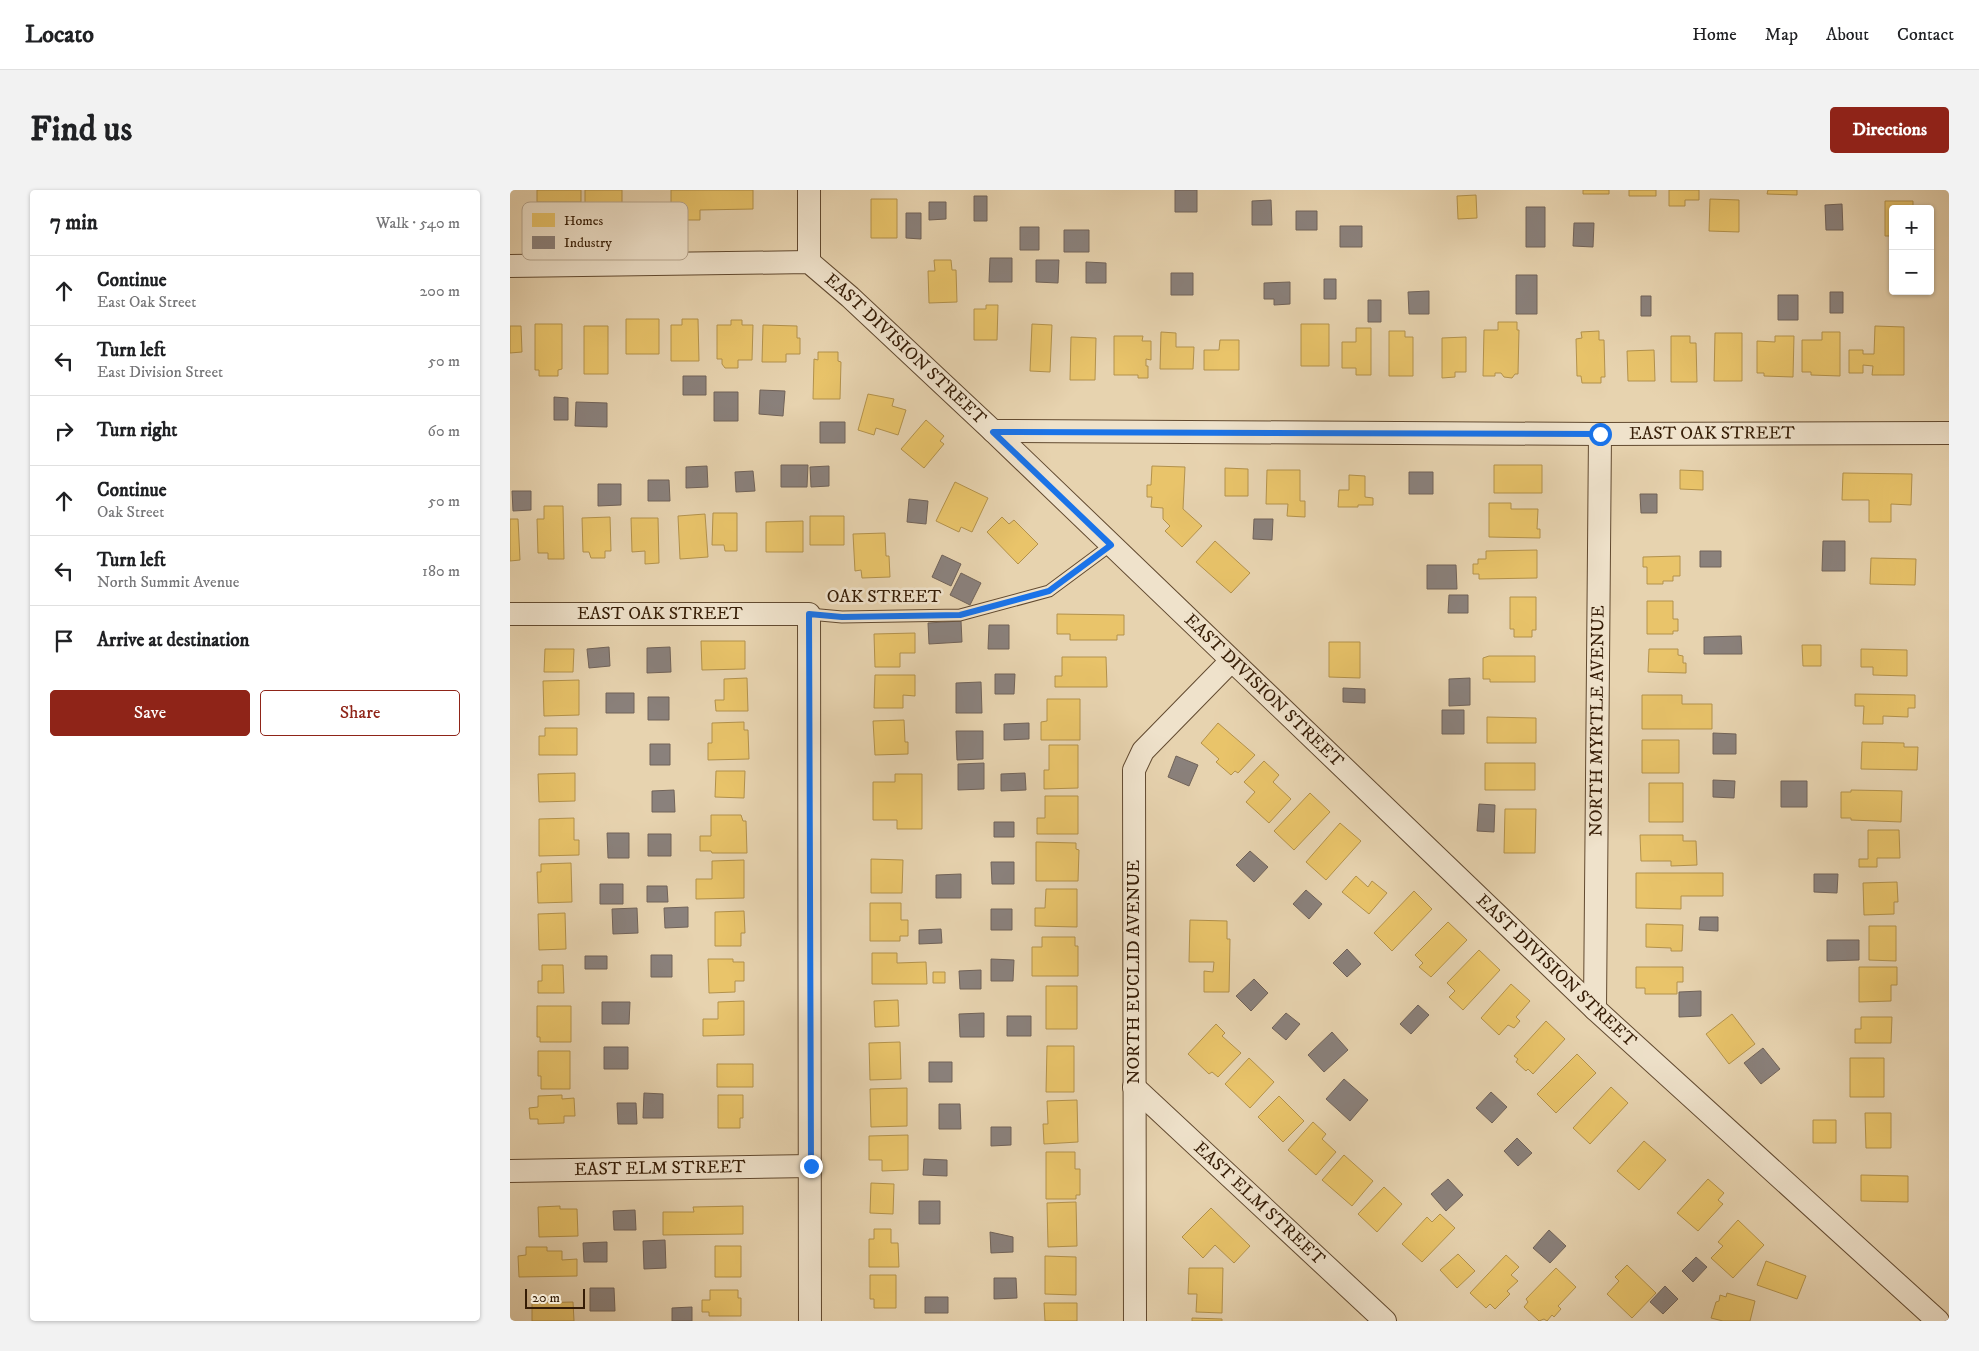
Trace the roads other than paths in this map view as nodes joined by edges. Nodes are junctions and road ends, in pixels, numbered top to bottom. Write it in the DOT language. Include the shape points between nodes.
graph roads {
  1 [pos="809,190"];
  2 [pos="808,262"];
  3 [pos="510,266"];
  4 [pos="993,432"];
  5 [pos="1949,433"];
  6 [pos="1600,434"];
  7 [pos="1111,545"];
  8 [pos="510,614"];
  9 [pos="809,614"];
  10 [pos="1231,661"];
  11 [pos="1595,1009"];
  12 [pos="1134,1087"];
  13 [pos="811,1166"];
  14 [pos="510,1171"];
  15 [pos="810,1321"];
  16 [pos="1135,1321"];
  17 [pos="1385,1321"];
  18 [pos="1938,1321"];
  1 -- 2 [label="street"];
  2 -- 3 [label="street, EAST DIVISION STREET"];
  2 -- 4 [label="street, EAST DIVISION STREET" via="850,297"];
  4 -- 6 [label="street, EAST OAK STREET"];
  4 -- 7 [label="street, EAST DIVISION STREET"];
  5 -- 6 [label="street, EAST OAK STREET"];
  6 -- 11 [label="street, NORTH MYRTLE AVENUE"];
  7 -- 9 [label="lane, OAK STREET" via="1049,591 960,615 842,617"];
  7 -- 10 [label="street, EAST DIVISION STREET"];
  8 -- 9 [label="street, EAST OAK STREET"];
  9 -- 13 [label="street"];
  10 -- 11 [label="street, EAST DIVISION STREET"];
  10 -- 12 [label="street, NORTH EUCLID AVENUE" via="1143,751 1134,770"];
  11 -- 18 [label="street, EAST DIVISION STREET"];
  12 -- 16 [label="street, NORTH EUCLID AVENUE"];
  12 -- 17 [label="street, EAST ELM STREET"];
  13 -- 14 [label="street, EAST ELM STREET"];
  13 -- 15 [label="street"];
}
